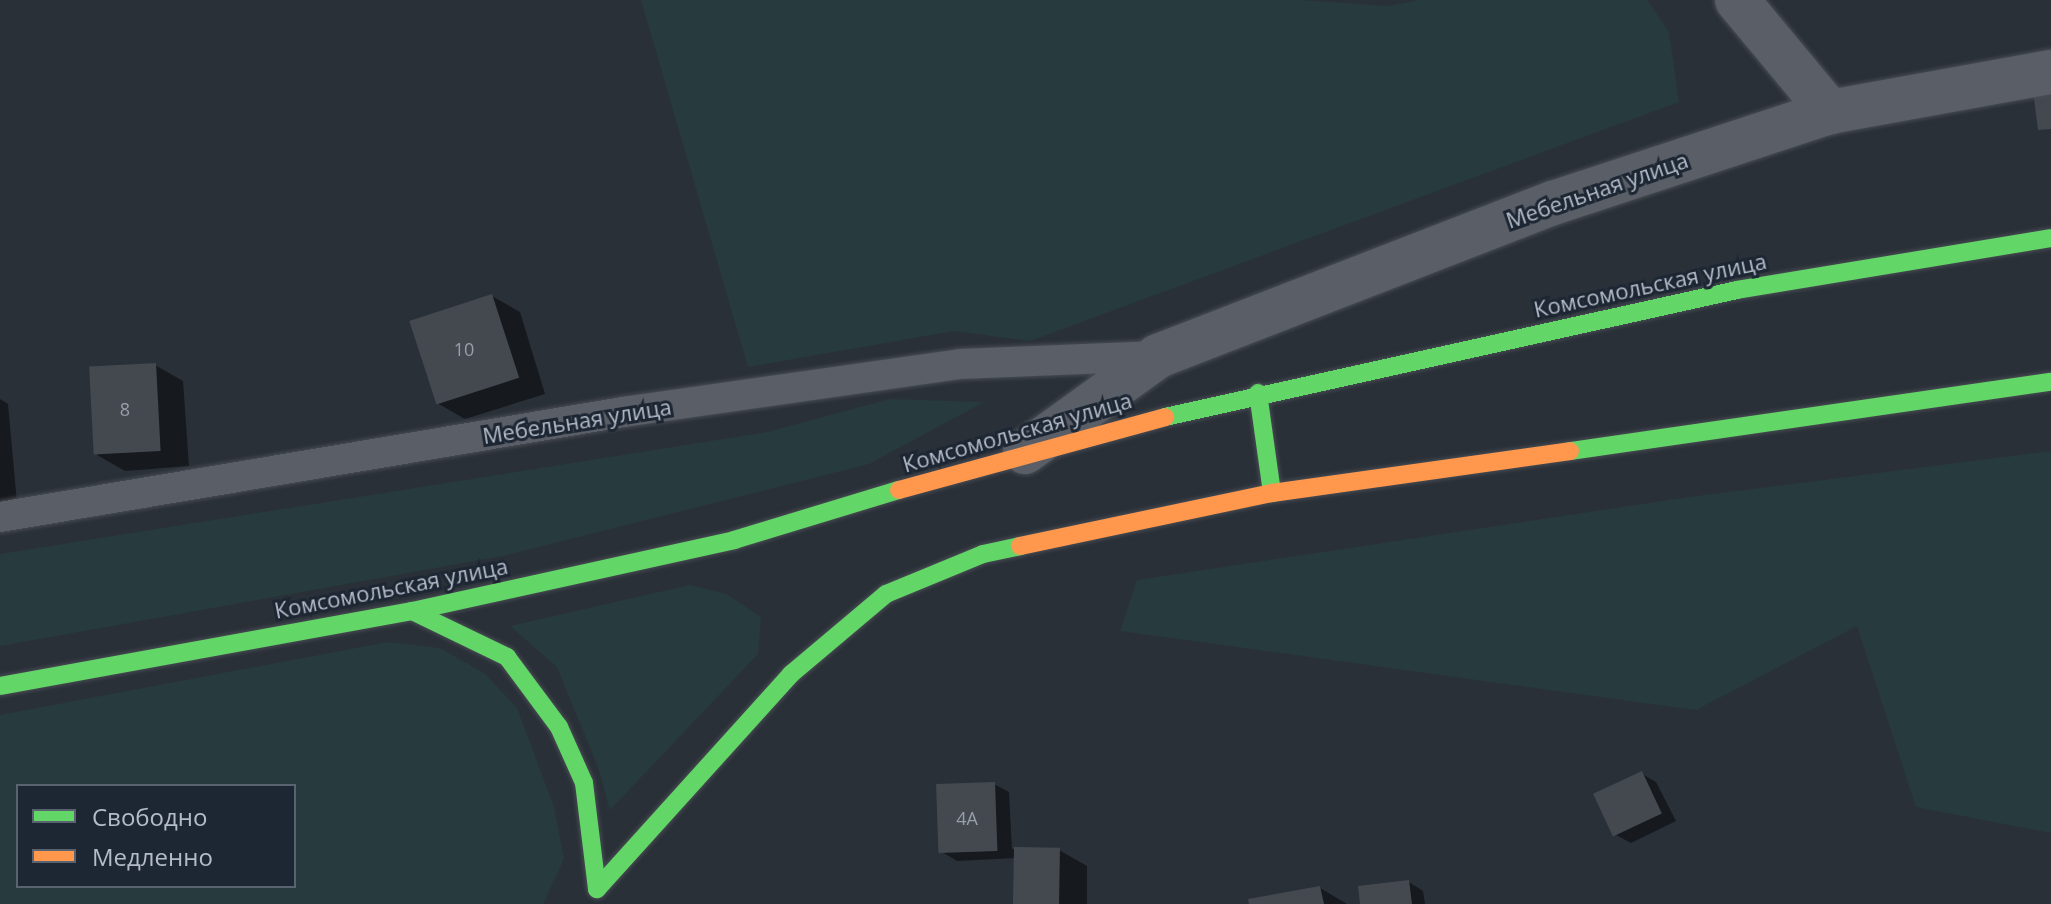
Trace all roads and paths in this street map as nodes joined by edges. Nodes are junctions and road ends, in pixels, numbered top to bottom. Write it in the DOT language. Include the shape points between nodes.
graph roads {
  1 [pos="1737,0"];
  2 [pos="2051,72"];
  3 [pos="1830,112"];
  4 [pos="2051,238"];
  5 [pos="1158,356"];
  6 [pos="2051,382"];
  7 [pos="1258,393"];
  8 [pos="1025,452"];
  9 [pos="1272,493"];
  10 [pos="0,517"];
  11 [pos="412,611"];
  12 [pos="0,686"];
  1 -- 3 [label="street"];
  2 -- 3 [label="street, Мебельная улица"];
  3 -- 5 [label="street, Мебельная улица" via="1553,203"];
  4 -- 7 [label="main road, Комсомольская улица" via="1737,290"];
  5 -- 8 [label="street, Мебельная улица"];
  5 -- 10 [label="lane, Мебельная улица" via="960,364 623,412"];
  6 -- 9 [label="main road"];
  7 -- 8 [label="main road, Комсомольская улица"];
  7 -- 9 [label="main road"];
  8 -- 11 [label="main road, Комсомольская улица" via="734,540"];
  9 -- 11 [label="main road" via="983,554 886,594 791,674 597,889 584,783 559,727 507,657"];
  11 -- 12 [label="main road, Комсомольская улица"];
}
